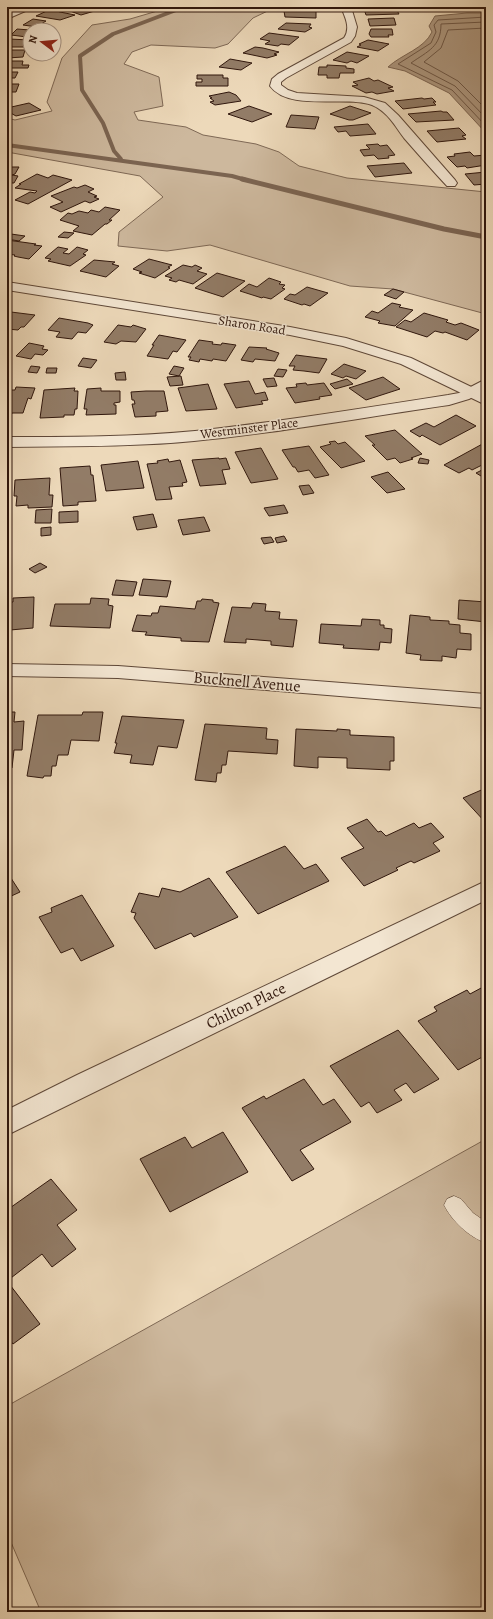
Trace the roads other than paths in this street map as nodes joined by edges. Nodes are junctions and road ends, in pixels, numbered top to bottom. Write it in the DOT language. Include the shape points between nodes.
graph roads {
  1 [pos="27,7"];
  2 [pos="346,7"];
  3 [pos="7,16"];
  4 [pos="451,183"];
  5 [pos="7,286"];
  6 [pos="486,384"];
  7 [pos="471,392"];
  8 [pos="486,400"];
  9 [pos="7,442"];
  10 [pos="7,670"];
  11 [pos="486,701"];
  12 [pos="486,890"];
  13 [pos="7,1123"];
  14 [pos="454,1205"];
  15 [pos="486,1234"];
  1 -- 3 [label="street"];
  2 -- 4 [label="street" via="353,30 351,37 285,73 276,81 275,86 299,96 351,98 380,105"];
  5 -- 7 [label="street, Sharon Road" via="340,340 400,359"];
  6 -- 7 [label="street, Westminster Place"];
  7 -- 8 [label="street, Sharon Road"];
  7 -- 9 [label="street, Westminster Place" via="449,400 217,433 120,441"];
  10 -- 11 [label="street, Bucknell Avenue" via="113,671"];
  12 -- 13 [label="street, Chilton Place"];
  14 -- 15 [label="lane" via="466,1219"];
}
